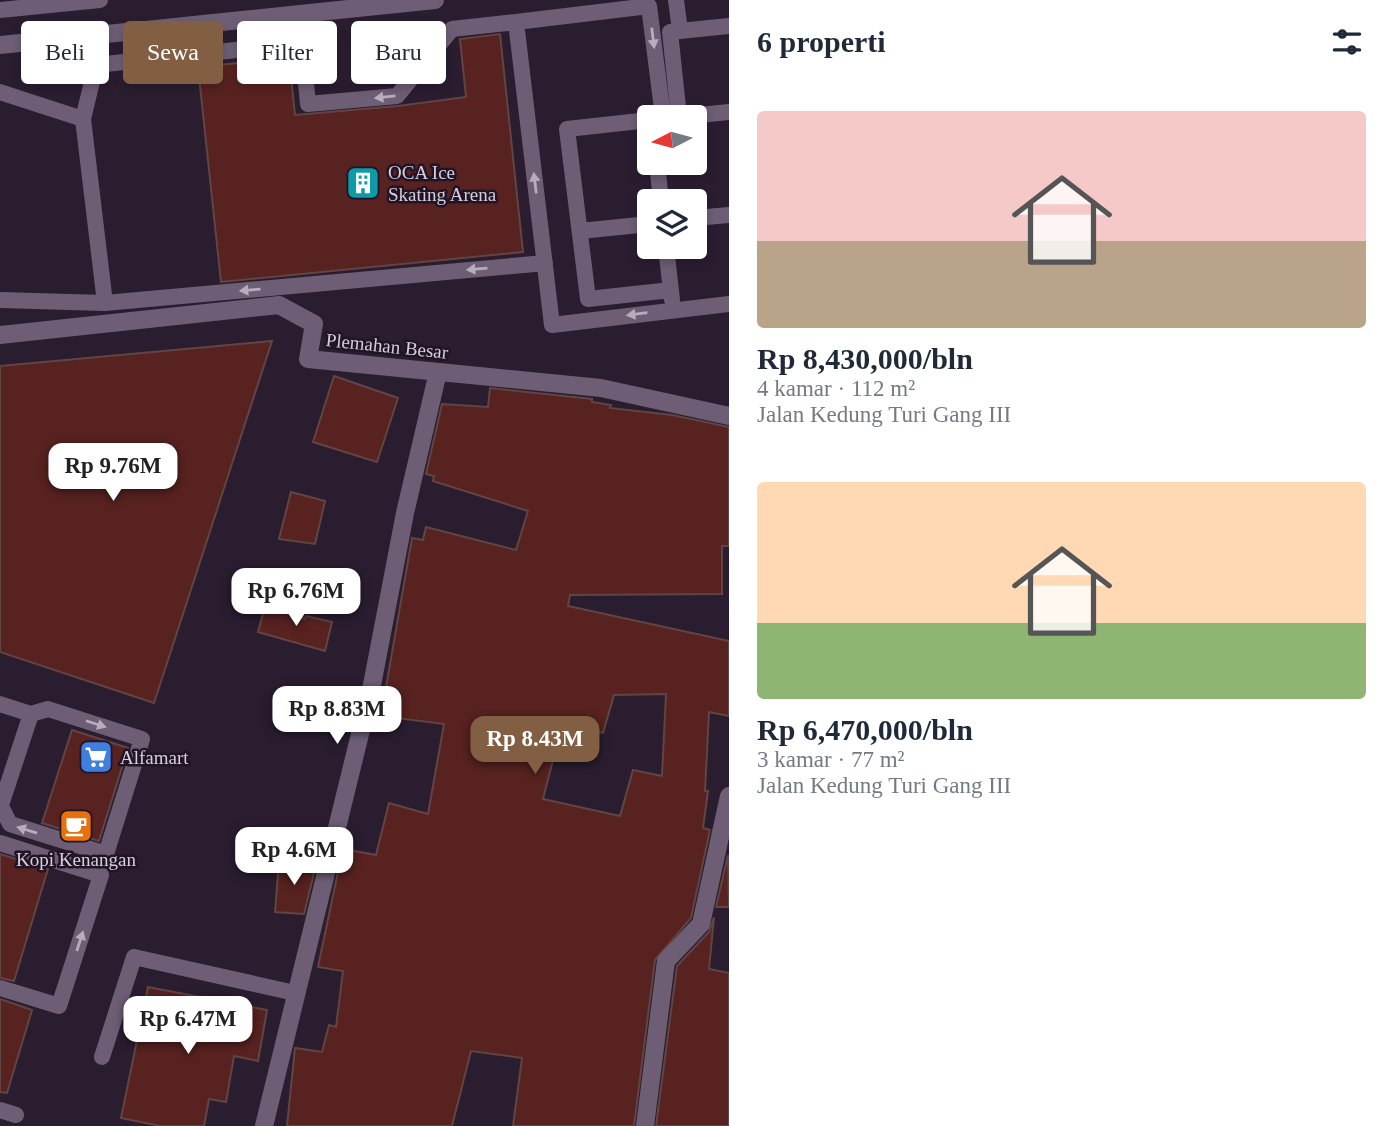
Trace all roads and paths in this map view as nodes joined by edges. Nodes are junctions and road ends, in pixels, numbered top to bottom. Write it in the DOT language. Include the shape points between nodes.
graph roads {
  1 [pos="100,0"];
  2 [pos="435,0"];
  3 [pos="676,0"];
  4 [pos="0,10"];
  5 [pos="516,22"];
  6 [pos="729,26"];
  7 [pos="680,31"];
  8 [pos="0,45"];
  9 [pos="0,92"];
  10 [pos="661,105"];
  11 [pos="678,105"];
  12 [pos="729,112"];
  13 [pos="707,114"];
  14 [pos="83,119"];
  15 [pos="637,121"];
  16 [pos="729,215"];
  17 [pos="707,217"];
  18 [pos="637,224"];
  19 [pos="580,231"];
  20 [pos="667,259"];
  21 [pos="545,263"];
  22 [pos="671,290"];
  23 [pos="0,300"];
  24 [pos="105,303"];
  25 [pos="729,304"];
  26 [pos="673,310"];
  27 [pos="0,335"];
  28 [pos="438,372"];
  29 [pos="729,416"];
  30 [pos="0,704"];
  31 [pos="31,714"];
  32 [pos="729,796"];
  33 [pos="1,808"];
  34 [pos="0,843"];
  35 [pos="0,988"];
  36 [pos="295,993"];
  37 [pos="102,1057"];
  38 [pos="0,1110"];
  39 [pos="16,1115"];
  40 [pos="264,1126"];
  41 [pos="645,1126"];
  1 -- 4 [label="lane"];
  2 -- 8 [label="street"];
  3 -- 7 [label="lane"];
  5 -- 10 [label="lane, one-way" via="649,6"];
  5 -- 14 [label="lane, one-way" via="452,29 397,96 308,104 302,43 96,65"];
  21 -- 5 [label="lane, one-way"];
  6 -- 7 [label="lane"];
  7 -- 11 [label="lane" via="670,32"];
  9 -- 14 [label="lane"];
  12 -- 13 [label="lane"];
  14 -- 24 [label="lane"];
  15 -- 19 [label="lane" via="568,130"];
  16 -- 17 [label="lane"];
  18 -- 19 [label="lane"];
  19 -- 22 [label="lane" via="588,299"];
  20 -- 22 [label="lane"];
  21 -- 24 [label="lane, one-way"];
  26 -- 21 [label="lane, one-way" via="552,325"];
  22 -- 26 [label="lane"];
  23 -- 24 [label="lane"];
  25 -- 26 [label="lane"];
  27 -- 28 [label="street, Plemahan Besar" via="279,305 314,324 308,359"];
  28 -- 29 [label="street, Plemahan Besar" via="601,388"];
  28 -- 36 [label="street" via="372,685"];
  30 -- 31 [label="lane"];
  31 -- 33 [label="lane"];
  31 -- 33 [label="lane, one-way" via="48,709 142,739 106,854 10,824"];
  32 -- 41 [label="street" via="701,924 666,961"];
  35 -- 34 [label="lane, one-way" via="59,1006 101,874"];
  36 -- 37 [label="lane" via="134,957"];
  36 -- 40 [label="street"];
  38 -- 39 [label="lane"];
}
